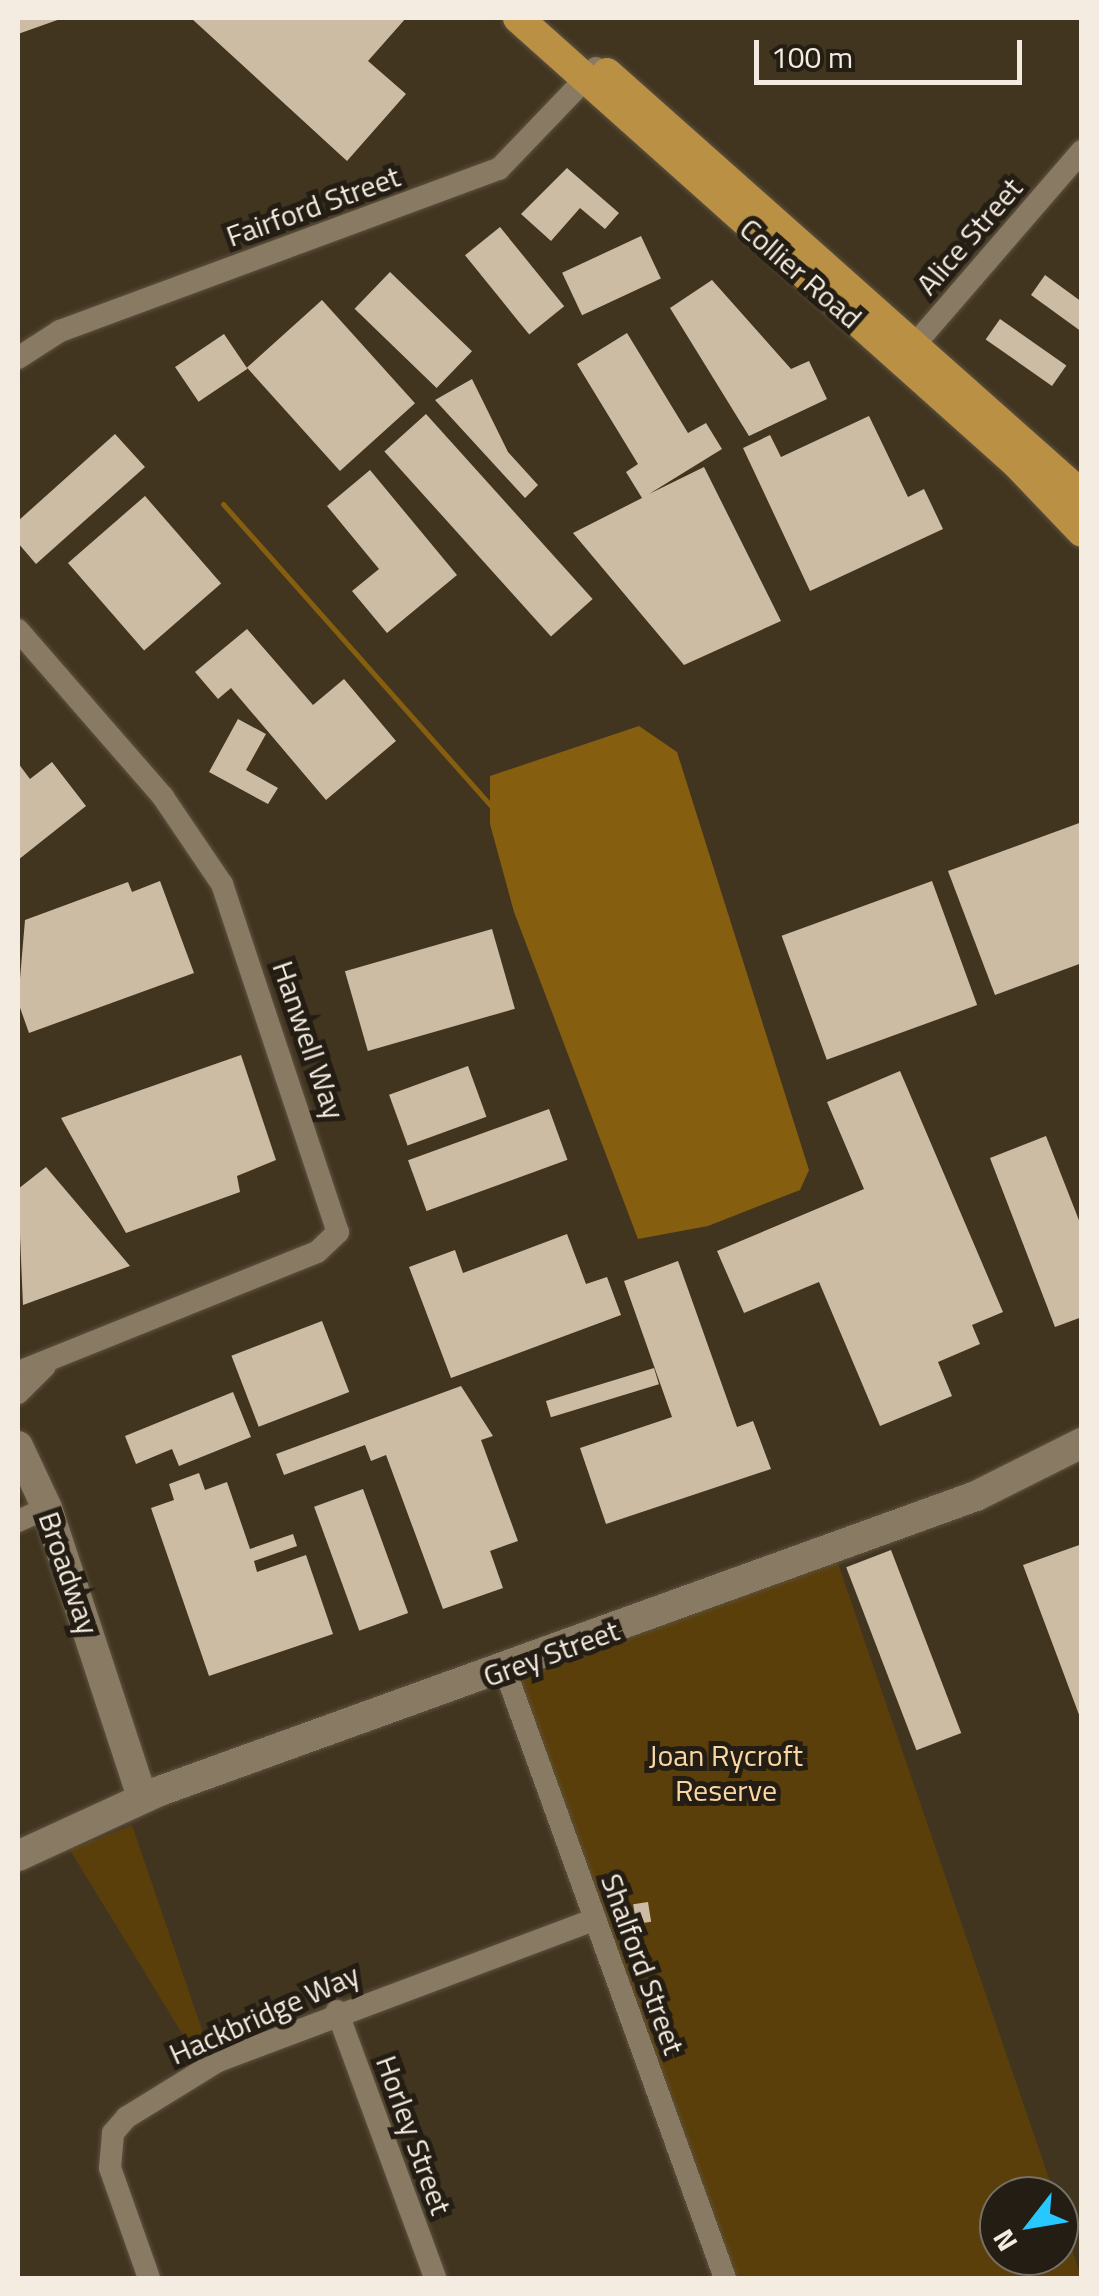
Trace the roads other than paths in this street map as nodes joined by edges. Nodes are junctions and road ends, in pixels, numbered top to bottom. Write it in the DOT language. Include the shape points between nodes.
graph roads {
  1 [pos="518,18"];
  2 [pos="546,18"];
  3 [pos="592,73"];
  4 [pos="1082,151"];
  5 [pos="909,351"];
  6 [pos="18,358"];
  7 [pos="1082,495"];
  8 [pos="1082,532"];
  9 [pos="18,630"];
  10 [pos="54,1356"];
  11 [pos="18,1372"];
  12 [pos="18,1393"];
  13 [pos="1082,1443"];
  14 [pos="18,1446"];
  15 [pos="48,1508"];
  16 [pos="18,1520"];
  17 [pos="505,1670"];
  18 [pos="150,1794"];
  19 [pos="18,1856"];
  20 [pos="595,1919"];
  21 [pos="337,2011"];
  22 [pos="150,2278"];
  23 [pos="435,2278"];
  24 [pos="725,2278"];
  1 -- 3 [label="main road, Collier Road"];
  2 -- 3 [label="main road, Collier Road"];
  3 -- 5 [label="main road, Collier Road"];
  3 -- 6 [label="street, Fairford Street" via="499,168 60,331"];
  4 -- 5 [label="street, Alice Street"];
  5 -- 7 [label="main road, Collier Road"];
  5 -- 8 [label="main road, Collier Road"];
  9 -- 10 [label="street, Hanwell Way" via="163,796 222,884 338,1232 317,1252"];
  10 -- 11 [label="street, Hanwell Way"];
  10 -- 12 [label="street, Hanwell Way"];
  13 -- 17 [label="street, Grey Street" via="976,1496"];
  14 -- 15 [label="street, Broadway"];
  15 -- 16 [label="street"];
  15 -- 18 [label="street, Broadway"];
  17 -- 18 [label="street, Grey Street"];
  17 -- 20 [label="street, Shalford Street"];
  18 -- 19 [label="street, Grey Street"];
  20 -- 21 [label="street, Hackbridge Way"];
  20 -- 24 [label="street, Shalford Street"];
  21 -- 22 [label="street, Hackbridge Way" via="192,2074 113,2132 110,2168"];
  21 -- 23 [label="street, Horley Street"];
}
